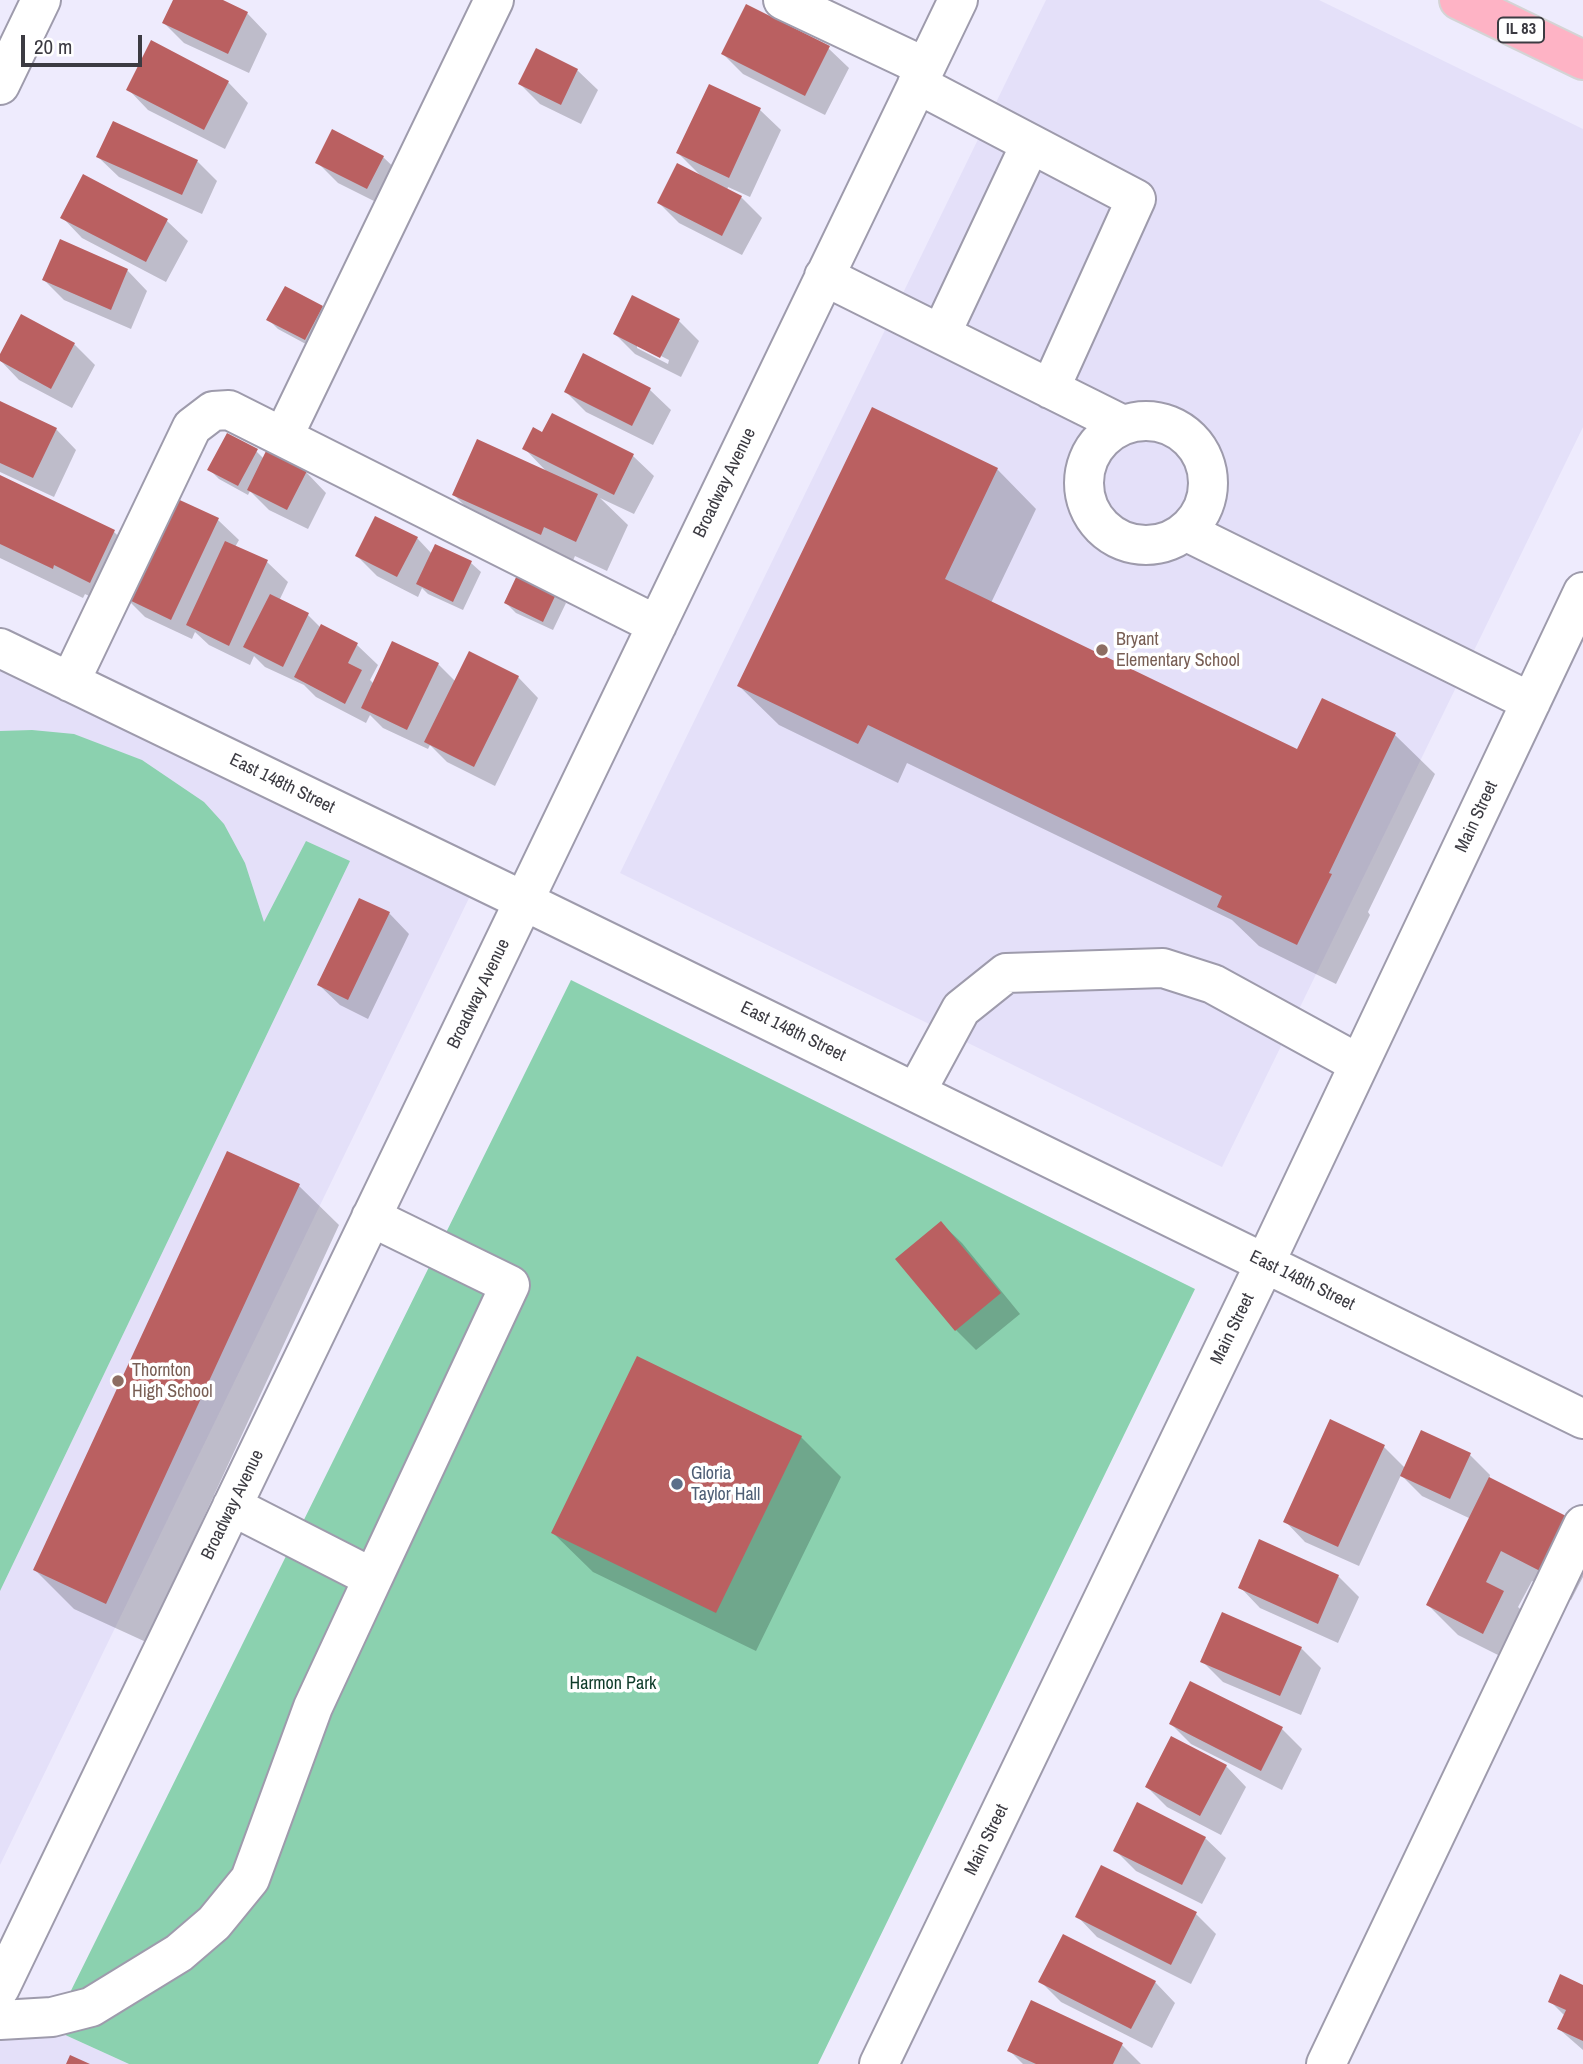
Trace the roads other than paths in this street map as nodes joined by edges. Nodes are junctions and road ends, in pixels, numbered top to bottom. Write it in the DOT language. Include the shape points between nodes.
graph roads {
  1 [pos="41,0"];
  2 [pos="494,0"];
  3 [pos="958,0"];
  4 [pos="1459,0"];
  5 [pos="802,4"];
  6 [pos="1583,60"];
  7 [pos="921,75"];
  8 [pos="0,85"];
  9 [pos="1030,145"];
  10 [pos="824,276"];
  11 [pos="941,334"];
  12 [pos="1050,389"];
  13 [pos="1123,425"];
  14 [pos="283,437"];
  15 [pos="1187,532"];
  16 [pos="1583,592"];
  17 [pos="657,625"];
  18 [pos="0,648"];
  19 [pos="70,682"];
  20 [pos="1531,702"];
  21 [pos="524,901"];
  22 [pos="1359,1064"];
  23 [pos="916,1092"];
  24 [pos="371,1217"];
  25 [pos="1265,1263"];
  26 [pos="1583,1419"];
  27 [pos="232,1506"];
  28 [pos="1583,1525"];
  29 [pos="373,1578"];
  30 [pos="0,1988"];
  31 [pos="0,2020"];
  32 [pos="879,2064"];
  33 [pos="1326,2064"];
  1 -- 8 [label="street"];
  2 -- 14 [label="street"];
  3 -- 7 [label="street, Broadway Avenue"];
  4 -- 6 [label="main road, IL 83"];
  5 -- 7 [label="street"];
  7 -- 9 [label="street"];
  7 -- 10 [label="street, Broadway Avenue"];
  9 -- 11 [label="street"];
  9 -- 12 [label="street" via="1136,199"];
  10 -- 11 [label="street"];
  10 -- 17 [label="street, Broadway Avenue"];
  11 -- 12 [label="street"];
  12 -- 13 [label="street"];
  13 -- 15 [label="street" via="1164,423 1197,446 1209,485 1205,506"];
  13 -- 15 [label="street" via="1105,435 1092,451 1084,481 1090,511 1102,528 1119,540 1139,545 1160,544"];
  14 -- 17 [label="street"];
  14 -- 19 [label="street" via="229,410 213,411 192,427"];
  15 -- 20 [label="street"];
  16 -- 20 [label="street, Main Street"];
  17 -- 21 [label="street, Broadway Avenue"];
  18 -- 19 [label="street, East 148th Street"];
  19 -- 21 [label="street, East 148th Street"];
  20 -- 22 [label="street, Main Street"];
  21 -- 23 [label="street, East 148th Street"];
  21 -- 24 [label="street, Broadway Avenue"];
  22 -- 23 [label="street" via="1213,985 1163,968 1006,973 961,1009"];
  22 -- 25 [label="street, Main Street"];
  23 -- 25 [label="street, East 148th Street"];
  24 -- 27 [label="street, Broadway Avenue"];
  24 -- 29 [label="street" via="510,1284"];
  25 -- 26 [label="street, East 148th Street"];
  25 -- 32 [label="street, Main Street"];
  27 -- 29 [label="street"];
  27 -- 30 [label="street, Broadway Avenue"];
  28 -- 33 [label="street"];
  29 -- 31 [label="street" via="313,1707 250,1880 214,1923 178,1953 92,2007 52,2017"];
}
